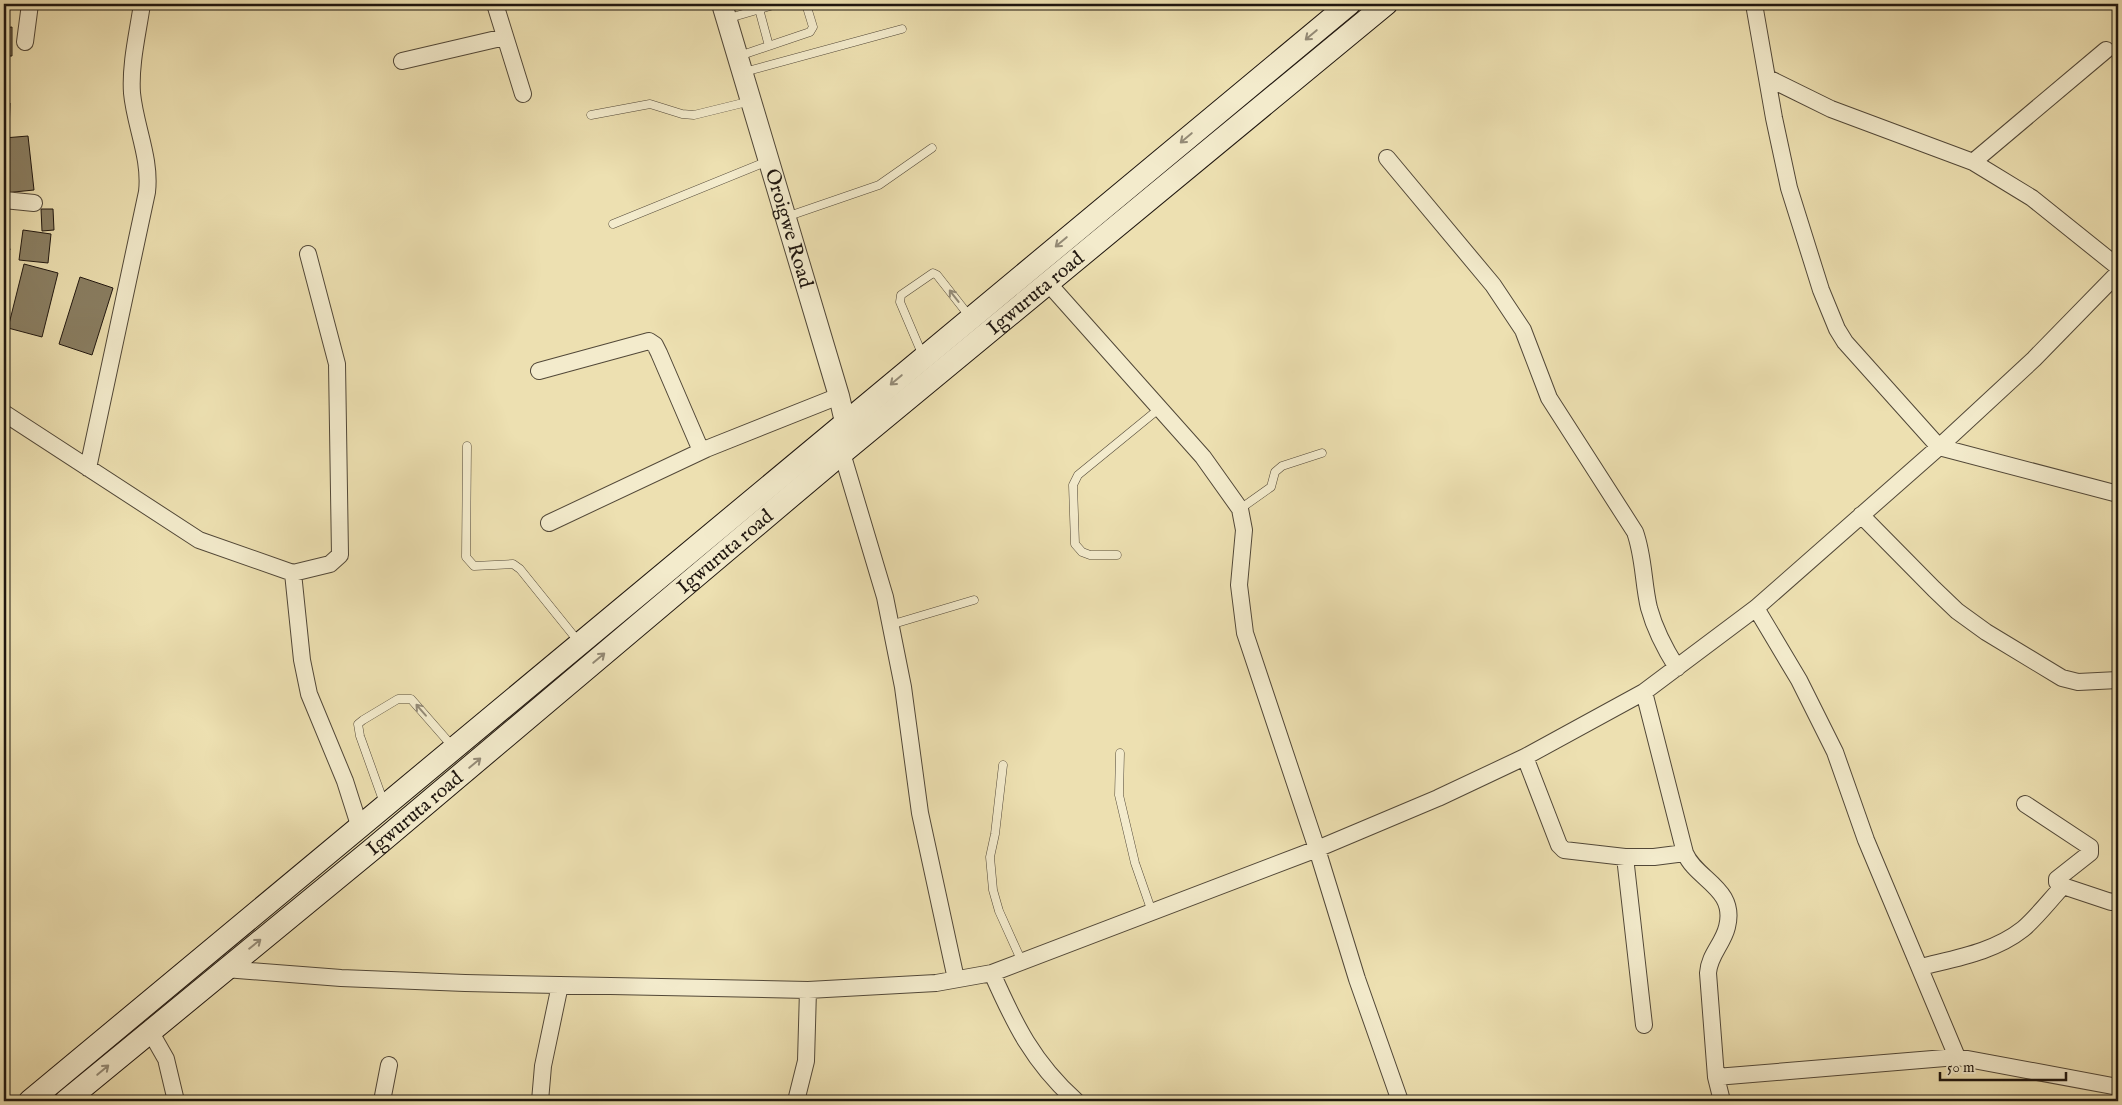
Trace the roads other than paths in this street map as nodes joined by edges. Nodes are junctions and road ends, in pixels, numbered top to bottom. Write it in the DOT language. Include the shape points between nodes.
graph roads {
  1 [pos="30,4"];
  2 [pos="142,4"];
  3 [pos="495,4"];
  4 [pos="777,4"];
  5 [pos="806,4"];
  6 [pos="1386,4"];
  7 [pos="1754,4"];
  8 [pos="1340,7"];
  9 [pos="759,9"];
  10 [pos="724,11"];
  11 [pos="902,29"];
  12 [pos="505,37"];
  13 [pos="25,42"];
  14 [pos="769,46"];
  15 [pos="2106,50"];
  16 [pos="402,61"];
  17 [pos="740,64"];
  18 [pos="1768,78"];
  19 [pos="523,94"];
  20 [pos="750,101"];
  21 [pos="591,115"];
  22 [pos="932,148"];
  23 [pos="1387,158"];
  24 [pos="768,162"];
  25 [pos="1973,162"];
  26 [pos="4,200"];
  27 [pos="34,203"];
  28 [pos="786,217"];
  29 [pos="612,224"];
  30 [pos="308,254"];
  31 [pos="2118,267"];
  32 [pos="2118,273"];
  33 [pos="1048,283"];
  34 [pos="970,317"];
  35 [pos="923,357"];
  36 [pos="539,371"];
  37 [pos="840,396"];
  38 [pos="1160,408"];
  39 [pos="4,413"];
  40 [pos="845,422"];
  41 [pos="467,446"];
  42 [pos="1939,447"];
  43 [pos="706,449"];
  44 [pos="842,453"];
  45 [pos="1322,453"];
  46 [pos="88,468"];
  47 [pos="2118,494"];
  48 [pos="1240,509"];
  49 [pos="1861,515"];
  50 [pos="549,523"];
  51 [pos="1117,555"];
  52 [pos="292,573"];
  53 [pos="974,600"];
  54 [pos="1756,608"];
  55 [pos="890,625"];
  56 [pos="579,643"];
  57 [pos="1677,668"];
  58 [pos="2115,684"];
  59 [pos="1644,692"];
  60 [pos="453,747"];
  61 [pos="1120,753"];
  62 [pos="1525,757"];
  63 [pos="1003,765"];
  64 [pos="384,804"];
  65 [pos="2024,804"];
  66 [pos="359,825"];
  67 [pos="1317,849"];
  68 [pos="1685,853"];
  69 [pos="1625,857"];
  70 [pos="2062,886"];
  71 [pos="2118,901"];
  72 [pos="1152,912"];
  73 [pos="1022,962"];
  74 [pos="1921,967"];
  75 [pos="225,969"];
  76 [pos="992,973"];
  77 [pos="956,979"];
  78 [pos="560,985"];
  79 [pos="808,990"];
  80 [pos="1644,1024"];
  81 [pos="150,1031"];
  82 [pos="1957,1057"];
  83 [pos="389,1066"];
  84 [pos="1716,1077"];
  85 [pos="2115,1086"];
  86 [pos="30,1101"];
  87 [pos="66,1101"];
  88 [pos="176,1101"];
  89 [pos="382,1101"];
  90 [pos="540,1101"];
  91 [pos="796,1101"];
  92 [pos="1076,1101"];
  93 [pos="1400,1101"];
  94 [pos="1722,1101"];
  95 [pos="2114,1101"];
  1 -- 13 [label="street"];
  2 -- 46 [label="street" via="132,95 148,168 148,185"];
  3 -- 12 [label="street"];
  4 -- 9 [label="lane"];
  5 -- 14 [label="lane" via="812,26 810,32"];
  6 -- 33 [label="main road, Igwuruta road"];
  7 -- 18 [label="street"];
  8 -- 34 [label="main road, Igwuruta road, one-way"];
  9 -- 10 [label="lane"];
  9 -- 14 [label="lane"];
  10 -- 17 [label="street, Oroigwe Road"];
  11 -- 17 [label="lane"];
  12 -- 16 [label="street"];
  12 -- 19 [label="street"];
  14 -- 17 [label="lane"];
  15 -- 25 [label="street"];
  17 -- 20 [label="street, Oroigwe Road"];
  18 -- 25 [label="street" via="1831,108"];
  18 -- 42 [label="street" via="1789,188 1810,259 1837,329"];
  20 -- 21 [label="lane" via="694,115 650,104"];
  20 -- 24 [label="street, Oroigwe Road"];
  22 -- 28 [label="lane" via="879,186"];
  23 -- 57 [label="street" via="1493,285 1523,330 1549,398 1635,532 1641,548 1654,624 1663,647"];
  24 -- 28 [label="street, Oroigwe Road"];
  24 -- 29 [label="lane"];
  25 -- 31 [label="street" via="2032,198"];
  26 -- 27 [label="street"];
  28 -- 37 [label="street, Oroigwe Road"];
  30 -- 52 [label="street" via="337,364 340,555 330,564"];
  32 -- 42 [label="street" via="2034,359"];
  33 -- 38 [label="street"];
  33 -- 44 [label="main road, Igwuruta road"];
  34 -- 35 [label="main road, Igwuruta road"];
  34 -- 35 [label="lane, one-way" via="937,275 933,274 901,295 900,302"];
  35 -- 40 [label="main road, Igwuruta road, one-way"];
  36 -- 43 [label="street" via="652,342 660,353 699,446"];
  37 -- 40 [label="street, Oroigwe Road"];
  37 -- 43 [label="street"];
  38 -- 48 [label="street" via="1203,457"];
  38 -- 51 [label="lane" via="1078,475 1073,485 1075,544 1082,552"];
  39 -- 46 [label="street"];
  40 -- 44 [label="street, Oroigwe Road"];
  40 -- 56 [label="main road, Igwuruta road"];
  41 -- 56 [label="lane" via="466,557 474,566 512,564 520,570"];
  42 -- 47 [label="street"];
  42 -- 49 [label="street"];
  43 -- 50 [label="street"];
  44 -- 55 [label="street"];
  75 -- 44 [label="main road, Igwuruta road, one-way" via="383,841"];
  45 -- 48 [label="lane" via="1282,466 1276,472 1272,487"];
  46 -- 52 [label="street" via="198,540"];
  48 -- 67 [label="street" via="1244,530 1238,585 1245,634"];
  49 -- 54 [label="street"];
  49 -- 58 [label="street" via="1934,589 1986,632 2055,676 2078,682"];
  52 -- 66 [label="street" via="309,694 345,781"];
  53 -- 55 [label="lane"];
  54 -- 57 [label="street"];
  54 -- 74 [label="street" via="1799,680 1835,752 1866,840"];
  55 -- 77 [label="street" via="903,687 920,813"];
  56 -- 60 [label="main road, Igwuruta road"];
  57 -- 59 [label="street"];
  59 -- 62 [label="street"];
  59 -- 68 [label="street"];
  60 -- 64 [label="main road, Igwuruta road"];
  60 -- 64 [label="lane, one-way" via="411,699 398,699 358,724"];
  61 -- 72 [label="lane" via="1119,795 1135,863"];
  62 -- 67 [label="street"];
  62 -- 69 [label="street" via="1559,845 1564,850"];
  63 -- 73 [label="lane" via="990,865 999,911"];
  64 -- 66 [label="main road, Igwuruta road"];
  65 -- 70 [label="street" via="2090,847 2090,853 2057,879"];
  66 -- 86 [label="main road, Igwuruta road"];
  67 -- 72 [label="street"];
  67 -- 93 [label="street" via="1357,980"];
  68 -- 69 [label="street"];
  68 -- 84 [label="street" via="1689,862 1721,892 1727,909 1727,926 1709,966"];
  69 -- 80 [label="street"];
  70 -- 71 [label="street" via="2111,902"];
  70 -- 74 [label="street" via="2024,928 2008,939 1968,955"];
  72 -- 73 [label="street"];
  73 -- 76 [label="street"];
  74 -- 82 [label="street"];
  75 -- 78 [label="street" via="341,978"];
  75 -- 81 [label="main road, Igwuruta road"];
  76 -- 77 [label="street"];
  76 -- 92 [label="street" via="1030,1051"];
  77 -- 79 [label="street" via="896,987"];
  78 -- 79 [label="street"];
  78 -- 90 [label="street" via="543,1066"];
  79 -- 91 [label="street" via="806,1061"];
  87 -- 81 [label="main road, Igwuruta road, one-way"];
  81 -- 88 [label="street" via="166,1059"];
  82 -- 84 [label="street"];
  82 -- 85 [label="street"];
  83 -- 89 [label="street"];
  84 -- 94 [label="street"];
  85 -- 95 [label="street"];
}
